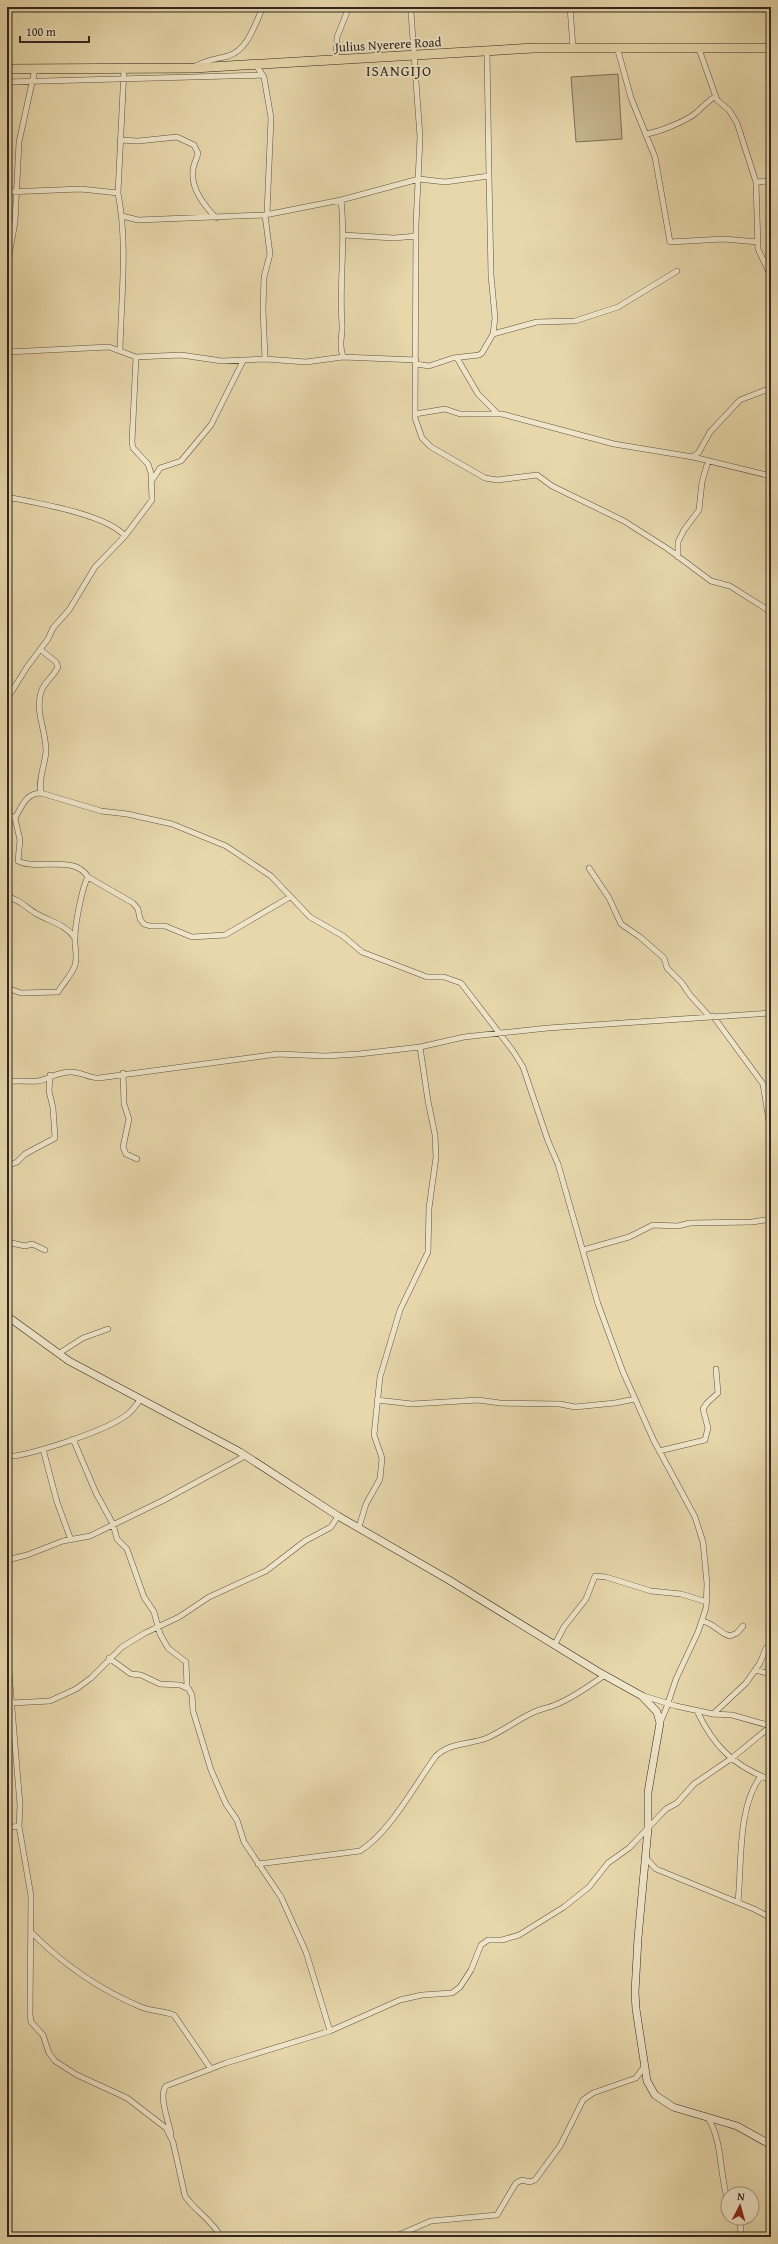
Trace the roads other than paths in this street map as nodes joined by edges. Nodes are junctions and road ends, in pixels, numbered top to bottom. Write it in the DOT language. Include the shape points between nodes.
graph roads {
  1 [pos="263,7"];
  2 [pos="349,7"];
  3 [pos="407,7"];
  4 [pos="570,7"];
  5 [pos="617,47"];
  6 [pos="573,48"];
  7 [pos="771,48"];
  8 [pos="700,49"];
  9 [pos="487,51"];
  10 [pos="414,55"];
  11 [pos="336,60"];
  12 [pos="255,64"];
  13 [pos="194,68"];
  14 [pos="7,69"];
  15 [pos="35,69"];
  16 [pos="124,69"];
  17 [pos="262,75"];
  18 [pos="125,80"];
  19 [pos="7,82"];
  20 [pos="32,82"];
  21 [pos="716,96"];
  22 [pos="646,134"];
  23 [pos="120,140"];
  24 [pos="489,176"];
  25 [pos="419,180"];
  26 [pos="771,181"];
  27 [pos="756,182"];
  28 [pos="18,191"];
  29 [pos="7,192"];
  30 [pos="118,193"];
  31 [pos="341,200"];
  32 [pos="266,215"];
  33 [pos="122,216"];
  34 [pos="216,218"];
  35 [pos="129,219"];
  36 [pos="122,222"];
  37 [pos="343,235"];
  38 [pos="416,236"];
  39 [pos="758,242"];
  40 [pos="7,267"];
  41 [pos="677,271"];
  42 [pos="771,276"];
  43 [pos="493,334"];
  44 [pos="120,350"];
  45 [pos="7,352"];
  46 [pos="136,357"];
  47 [pos="343,357"];
  48 [pos="457,358"];
  49 [pos="265,359"];
  50 [pos="243,361"];
  51 [pos="416,362"];
  52 [pos="771,388"];
  53 [pos="415,414"];
  54 [pos="497,414"];
  55 [pos="693,457"];
  56 [pos="708,461"];
  57 [pos="771,476"];
  58 [pos="153,480"];
  59 [pos="7,497"];
  60 [pos="125,536"];
  61 [pos="678,558"];
  62 [pos="771,612"];
  63 [pos="41,650"];
  64 [pos="7,699"];
  65 [pos="41,793"];
  66 [pos="7,814"];
  67 [pos="15,818"];
  68 [pos="589,868"];
  69 [pos="88,877"];
  70 [pos="7,897"];
  71 [pos="290,897"];
  72 [pos="74,938"];
  73 [pos="7,988"];
  74 [pos="771,1013"];
  75 [pos="711,1016"];
  76 [pos="500,1032"];
  77 [pos="420,1046"];
  78 [pos="123,1073"];
  79 [pos="50,1075"];
  80 [pos="7,1082"];
  81 [pos="771,1133"];
  82 [pos="137,1159"];
  83 [pos="7,1166"];
  84 [pos="771,1219"];
  85 [pos="7,1242"];
  86 [pos="45,1250"];
  87 [pos="583,1250"];
  88 [pos="7,1316"];
  89 [pos="108,1329"];
  90 [pos="58,1354"];
  91 [pos="716,1369"];
  92 [pos="635,1399"];
  93 [pos="140,1400"];
  94 [pos="378,1400"];
  95 [pos="73,1439"];
  96 [pos="43,1449"];
  97 [pos="659,1451"];
  98 [pos="245,1456"];
  99 [pos="7,1457"];
  100 [pos="338,1516"];
  101 [pos="113,1524"];
  102 [pos="359,1527"];
  103 [pos="71,1540"];
  104 [pos="7,1560"];
  105 [pos="707,1602"];
  106 [pos="702,1621"];
  107 [pos="743,1626"];
  108 [pos="157,1627"];
  109 [pos="555,1644"];
  110 [pos="771,1646"];
  111 [pos="7,1648"];
  112 [pos="109,1658"];
  113 [pos="755,1670"];
  114 [pos="771,1674"];
  115 [pos="605,1675"];
  116 [pos="8,1681"];
  117 [pos="189,1689"];
  118 [pos="642,1696"];
  119 [pos="12,1704"];
  120 [pos="668,1704"];
  121 [pos="697,1711"];
  122 [pos="714,1714"];
  123 [pos="756,1722"];
  124 [pos="660,1723"];
  125 [pos="771,1726"];
  126 [pos="757,1738"];
  127 [pos="732,1758"];
  128 [pos="761,1776"];
  129 [pos="771,1780"];
  130 [pos="19,1826"];
  131 [pos="7,1828"];
  132 [pos="648,1829"];
  133 [pos="644,1856"];
  134 [pos="258,1864"];
  135 [pos="738,1902"];
  136 [pos="771,1918"];
  137 [pos="32,1932"];
  138 [pos="330,2031"];
  139 [pos="644,2067"];
  140 [pos="211,2069"];
  141 [pos="708,2118"];
  142 [pos="170,2134"];
  143 [pos="771,2145"];
  144 [pos="725,2186"];
  145 [pos="740,2226"];
  146 [pos="221,2237"];
  147 [pos="394,2237"];
  148 [pos="741,2237"];
  1 -- 13 [label="street" via="245,45 238,52 203,62"];
  2 -- 11 [label="street" via="338,37"];
  3 -- 10 [label="street" via="411,12"];
  4 -- 6 [label="street"];
  5 -- 6 [label="highway, Julius Nyerere Road"];
  5 -- 8 [label="highway, Julius Nyerere Road"];
  5 -- 22 [label="street" via="621,69"];
  6 -- 9 [label="highway, Julius Nyerere Road"];
  7 -- 8 [label="highway, Julius Nyerere Road"];
  8 -- 21 [label="street"];
  9 -- 10 [label="highway, Julius Nyerere Road"];
  9 -- 24 [label="street"];
  10 -- 11 [label="highway, Julius Nyerere Road"];
  10 -- 25 [label="street" via="420,137"];
  11 -- 12 [label="highway, Julius Nyerere Road"];
  12 -- 13 [label="highway, Julius Nyerere Road"];
  12 -- 17 [label="street"];
  13 -- 16 [label="highway, Julius Nyerere Road"];
  14 -- 15 [label="highway, Julius Nyerere Road"];
  15 -- 16 [label="highway, Julius Nyerere Road"];
  15 -- 20 [label="street"];
  16 -- 18 [label="street"];
  17 -- 18 [label="street"];
  17 -- 32 [label="street" via="271,118"];
  18 -- 20 [label="street"];
  18 -- 23 [label="street"];
  19 -- 20 [label="street"];
  20 -- 28 [label="street" via="19,142"];
  21 -- 22 [label="street" via="697,112 676,124"];
  21 -- 27 [label="street" via="733,115"];
  22 -- 39 [label="street" via="658,167 670,242 718,239"];
  23 -- 30 [label="street"];
  23 -- 34 [label="street" via="176,137 194,145 198,153 192,173 195,187 204,204"];
  24 -- 25 [label="street" via="445,182"];
  24 -- 43 [label="street" via="491,275 495,318"];
  25 -- 31 [label="street"];
  25 -- 38 [label="street"];
  26 -- 27 [label="street"];
  27 -- 39 [label="street" via="759,208"];
  28 -- 29 [label="street"];
  28 -- 30 [label="street" via="81,189"];
  28 -- 40 [label="street"];
  30 -- 33 [label="street"];
  31 -- 32 [label="street"];
  31 -- 37 [label="street"];
  32 -- 34 [label="street"];
  32 -- 49 [label="street" via="270,254 263,290"];
  33 -- 35 [label="street"];
  33 -- 36 [label="street"];
  34 -- 35 [label="street"];
  35 -- 36 [label="street"];
  36 -- 44 [label="street" via="124,256"];
  37 -- 38 [label="street" via="394,238"];
  37 -- 47 [label="street" via="342,326 339,344"];
  38 -- 51 [label="street"];
  39 -- 42 [label="street" via="760,256"];
  41 -- 43 [label="street" via="618,307 575,321 537,322"];
  43 -- 48 [label="street" via="482,353"];
  44 -- 45 [label="street" via="109,347"];
  44 -- 46 [label="street"];
  46 -- 50 [label="street" via="181,355 222,361"];
  46 -- 58 [label="street" via="132,442 133,448 148,464"];
  47 -- 49 [label="street" via="306,362"];
  47 -- 51 [label="street"];
  48 -- 51 [label="street" via="429,366"];
  48 -- 54 [label="street" via="478,394"];
  49 -- 50 [label="street"];
  50 -- 58 [label="street" via="211,425 181,461 160,468"];
  51 -- 53 [label="street"];
  52 -- 55 [label="street" via="740,400 710,432 699,452"];
  53 -- 54 [label="street" via="445,409 460,414"];
  53 -- 61 [label="street" via="420,433 431,447 485,478 497,480 537,474 552,486 624,521"];
  54 -- 55 [label="street" via="614,444"];
  55 -- 56 [label="street"];
  56 -- 57 [label="street"];
  56 -- 61 [label="street" via="702,482 699,510 678,542"];
  58 -- 60 [label="street" via="152,500"];
  59 -- 60 [label="street" via="46,505 107,523"];
  60 -- 63 [label="street" via="95,567"];
  61 -- 62 [label="street" via="710,581 730,586"];
  63 -- 64 [label="street"];
  63 -- 65 [label="street" via="56,662 58,667 44,686 40,700 39,719 46,752 40,777"];
  65 -- 67 [label="street" via="29,796"];
  65 -- 71 [label="street" via="101,811 141,816 172,824 226,846 271,876 284,887"];
  66 -- 67 [label="street"];
  67 -- 69 [label="street" via="20,840 18,861 65,865 79,869"];
  68 -- 75 [label="street" via="609,898 621,924 664,958 666,968 682,982 690,995"];
  69 -- 71 [label="street" via="132,903 138,909 144,924 165,926 192,937 224,934"];
  69 -- 72 [label="street" via="84,883"];
  70 -- 72 [label="street" via="19,900 37,914 59,924 70,931"];
  71 -- 76 [label="street" via="310,917 343,936 368,955 427,977 444,977 460,983"];
  72 -- 73 [label="street" via="77,955 74,966 58,992 21,993"];
  74 -- 75 [label="street"];
  75 -- 76 [label="street"];
  75 -- 81 [label="street" via="763,1084"];
  76 -- 77 [label="street"];
  76 -- 87 [label="street" via="523,1067 558,1164"];
  77 -- 78 [label="street" via="325,1056 278,1054 171,1070"];
  77 -- 94 [label="street" via="435,1135 436,1157 429,1208 429,1246 423,1266 397,1317 380,1377"];
  78 -- 79 [label="street" via="94,1078 74,1072"];
  78 -- 82 [label="street" via="124,1104 128,1119 123,1147 126,1154"];
  79 -- 80 [label="street" via="37,1081"];
  79 -- 83 [label="street" via="49,1091 55,1138"];
  84 -- 87 [label="street" via="744,1223 653,1225 629,1237"];
  85 -- 86 [label="street" via="25,1246 32,1244"];
  87 -- 92 [label="street" via="598,1304"];
  88 -- 90 [label="street"];
  89 -- 90 [label="street" via="83,1338"];
  90 -- 93 [label="street"];
  91 -- 97 [label="street" via="718,1393 703,1409 708,1428 705,1440"];
  92 -- 94 [label="street" via="575,1407 478,1400 412,1404"];
  92 -- 97 [label="street"];
  93 -- 95 [label="street" via="132,1411 121,1419"];
  93 -- 98 [label="street"];
  94 -- 102 [label="street" via="374,1435 382,1458 380,1479 366,1504"];
  95 -- 96 [label="street"];
  95 -- 101 [label="street" via="96,1493"];
  96 -- 99 [label="street"];
  96 -- 103 [label="street" via="57,1502"];
  97 -- 105 [label="street" via="702,1535"];
  98 -- 100 [label="street"];
  98 -- 101 [label="street" via="164,1500"];
  100 -- 102 [label="street"];
  100 -- 108 [label="street" via="331,1527 305,1541 266,1571 209,1597 179,1617"];
  101 -- 103 [label="street" via="90,1536"];
  101 -- 108 [label="street" via="117,1539 127,1549 144,1597 154,1612"];
  102 -- 109 [label="street"];
  103 -- 104 [label="street"];
  105 -- 106 [label="street"];
  105 -- 109 [label="street" via="595,1576 586,1599 564,1627"];
  106 -- 107 [label="street" via="714,1624 730,1636"];
  106 -- 120 [label="street" via="676,1678"];
  108 -- 112 [label="street" via="128,1643"];
  108 -- 117 [label="street" via="168,1648 186,1662"];
  109 -- 115 [label="street"];
  110 -- 113 [label="street" via="766,1648"];
  111 -- 116 [label="street"];
  112 -- 117 [label="street" via="131,1674 141,1675 160,1684 180,1685"];
  112 -- 119 [label="street" via="85,1683 56,1699 40,1703"];
  113 -- 114 [label="street"];
  113 -- 122 [label="street" via="746,1683"];
  115 -- 118 [label="street"];
  115 -- 134 [label="street" via="575,1696 532,1713 500,1732 443,1750 387,1825 360,1851"];
  116 -- 119 [label="street"];
  117 -- 134 [label="street" via="195,1719 211,1770 226,1804 237,1820 244,1842"];
  118 -- 120 [label="street"];
  118 -- 124 [label="street" via="657,1712"];
  119 -- 130 [label="street" via="20,1805"];
  120 -- 121 [label="street"];
  120 -- 124 [label="street"];
  121 -- 122 [label="street"];
  121 -- 127 [label="street" via="719,1748"];
  122 -- 123 [label="street" via="732,1715"];
  123 -- 125 [label="street"];
  123 -- 126 [label="street"];
  124 -- 132 [label="street" via="648,1792"];
  125 -- 126 [label="street"];
  126 -- 127 [label="street"];
  127 -- 128 [label="street"];
  127 -- 132 [label="street" via="694,1784 680,1801 666,1810"];
  128 -- 129 [label="street"];
  128 -- 135 [label="street" via="752,1791 745,1817"];
  130 -- 131 [label="street"];
  130 -- 137 [label="street" via="30,1881"];
  132 -- 133 [label="street"];
  132 -- 138 [label="street" via="629,1848 608,1863 589,1887 554,1914 519,1935 502,1940 488,1940 481,1945 471,1970 460,1987 452,1993 410,1997"];
  133 -- 135 [label="street" via="656,1869"];
  133 -- 139 [label="street" via="635,1992"];
  134 -- 138 [label="street" via="276,1887 306,1952"];
  135 -- 136 [label="street"];
  137 -- 140 [label="street" via="58,1958 92,1982 142,2008 174,2015"];
  137 -- 142 [label="street" via="30,2018 43,2035 51,2058 77,2075 127,2098 161,2123"];
  138 -- 140 [label="street"];
  139 -- 141 [label="street" via="648,2085 659,2098 673,2106"];
  139 -- 147 [label="street" via="636,2078 593,2093 583,2100 551,2159 535,2180 522,2180 516,2183 497,2215 431,2221"];
  140 -- 142 [label="street" via="164,2088 163,2100"];
  141 -- 143 [label="street" via="737,2126"];
  141 -- 144 [label="street" via="716,2134"];
  142 -- 146 [label="street" via="185,2196 212,2223"];
  145 -- 148 [label="street"];
}
